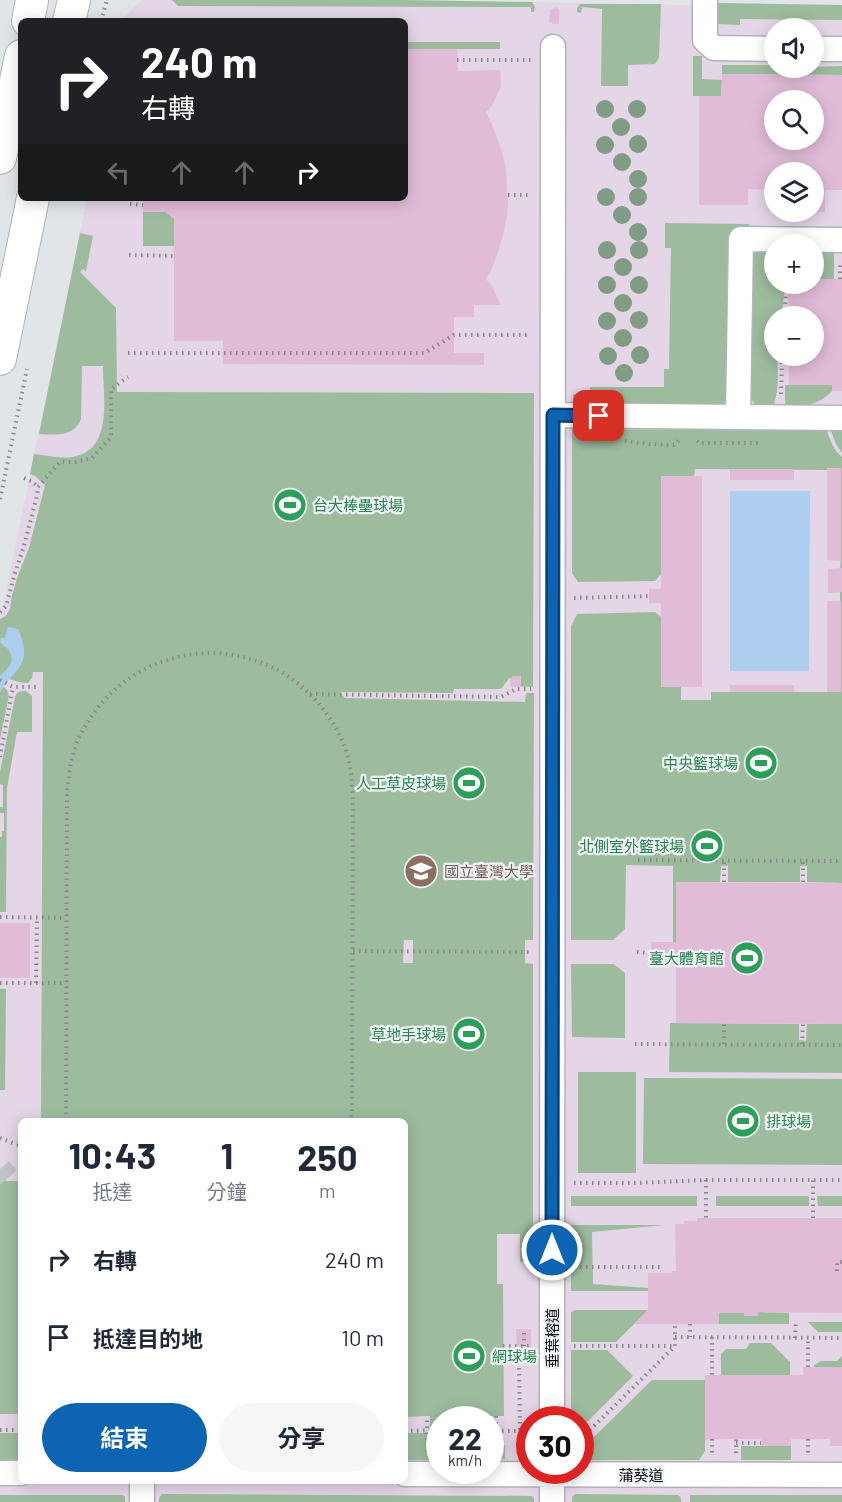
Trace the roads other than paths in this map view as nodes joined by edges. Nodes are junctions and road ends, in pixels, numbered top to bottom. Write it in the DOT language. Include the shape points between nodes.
graph roads {
  1 [pos="32,0"];
  2 [pos="74,0"];
  3 [pos="705,0"];
  4 [pos="29,18"];
  5 [pos="70,18"];
  6 [pos="764,49"];
  7 [pos="824,49"];
  8 [pos="842,49"];
  9 [pos="553,53"];
  10 [pos="18,71"];
  11 [pos="0,158"];
  12 [pos="32,201"];
  13 [pos="842,240"];
  14 [pos="0,359"];
  15 [pos="553,404"];
  16 [pos="738,417"];
  17 [pos="842,418"];
  18 [pos="552,1406"];
  19 [pos="0,1473"];
  20 [pos="18,1473"];
  21 [pos="516,1473"];
  22 [pos="416,1474"];
  23 [pos="594,1474"];
  24 [pos="842,1475"];
  25 [pos="142,1484"];
  26 [pos="552,1484"];
  27 [pos="142,1502"];
  28 [pos="552,1502"];
  1 -- 4 [label="main road"];
  2 -- 5 [label="main road"];
  3 -- 6 [label="street" via="705,40 714,48"];
  7 -- 8 [label="street"];
  9 -- 15 [label="street, 垂葉榕道"];
  10 -- 11 [label="main road"];
  12 -- 14 [label="main road"];
  13 -- 16 [label="street" via="741,239"];
  15 -- 16 [label="street"];
  15 -- 18 [label="street, 垂葉榕道"];
  16 -- 17 [label="street"];
  19 -- 20 [label="street"];
  21 -- 22 [label="street, 蒲葵道"];
  23 -- 24 [label="street, 蒲葵道"];
  25 -- 27 [label="street"];
  26 -- 28 [label="street"];
}
